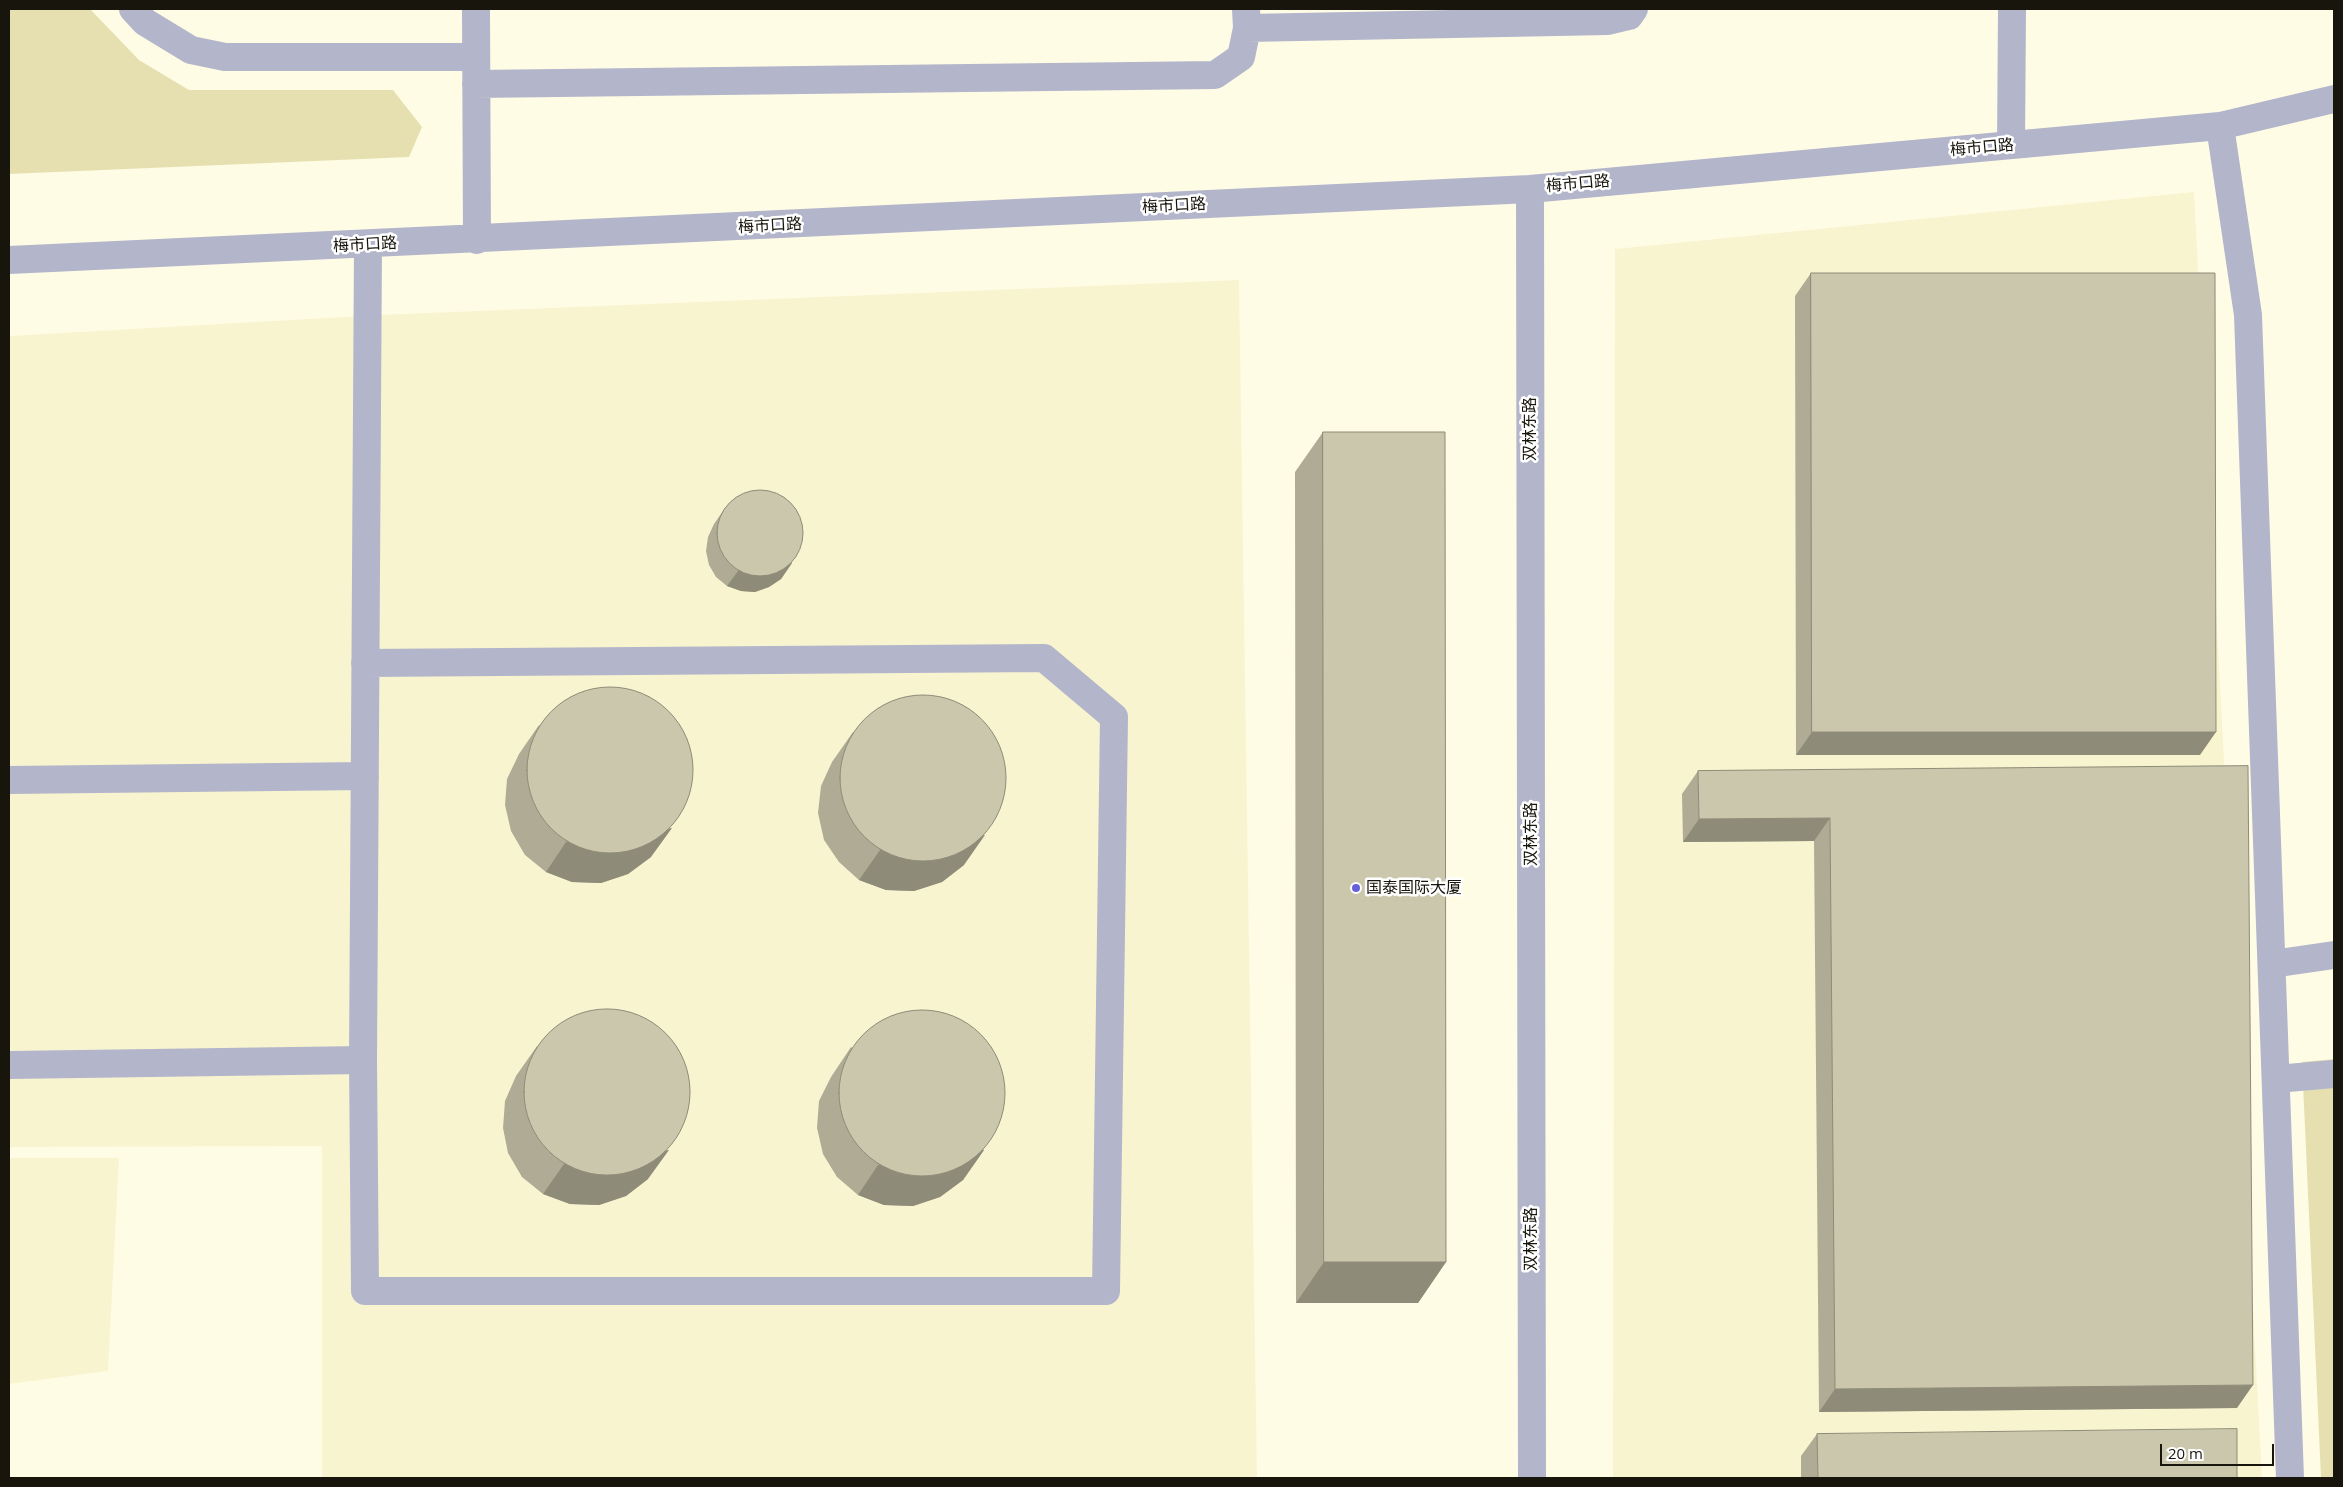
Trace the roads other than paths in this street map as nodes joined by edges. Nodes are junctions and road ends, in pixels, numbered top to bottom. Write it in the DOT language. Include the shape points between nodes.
graph roads {
  1 [pos="133,9"];
  2 [pos="476,9"];
  3 [pos="1634,9"];
  4 [pos="2012,9"];
  5 [pos="1507,16"];
  6 [pos="1247,18"];
  7 [pos="476,71"];
  8 [pos="2334,99"];
  9 [pos="2220,126"];
  10 [pos="2011,145"];
  11 [pos="1530,189"];
  12 [pos="477,240"];
  13 [pos="368,245"];
  14 [pos="9,260"];
  15 [pos="366,663"];
  16 [pos="365,776"];
  17 [pos="9,780"];
  18 [pos="2334,956"];
  19 [pos="2272,964"];
  20 [pos="363,1060"];
  21 [pos="9,1065"];
  22 [pos="2334,1074"];
  23 [pos="2276,1079"];
  24 [pos="1532,1478"];
  25 [pos="2290,1478"];
  1 -- 7 [label="street" via="145,22 191,50 224,57"];
  2 -- 7 [label="street"];
  3 -- 5 [label="street" via="1630,16 1608,21"];
  4 -- 10 [label="street"];
  5 -- 6 [label="street"];
  6 -- 7 [label="street" via="1241,57 1215,75"];
  7 -- 12 [label="street"];
  8 -- 9 [label="street, 梅市口路"];
  9 -- 10 [label="street, 梅市口路"];
  9 -- 19 [label="street" via="2248,315"];
  10 -- 11 [label="street, 梅市口路"];
  11 -- 12 [label="street, 梅市口路"];
  11 -- 24 [label="street, 双林东路"];
  12 -- 13 [label="street, 梅市口路"];
  13 -- 14 [label="street, 梅市口路"];
  13 -- 15 [label="street"];
  15 -- 16 [label="street"];
  15 -- 20 [label="street" via="1044,658 1114,717 1106,1291 366,1291"];
  16 -- 17 [label="street"];
  16 -- 20 [label="street"];
  18 -- 19 [label="street"];
  19 -- 23 [label="street"];
  20 -- 21 [label="street"];
  22 -- 23 [label="street"];
  23 -- 25 [label="street"];
}
